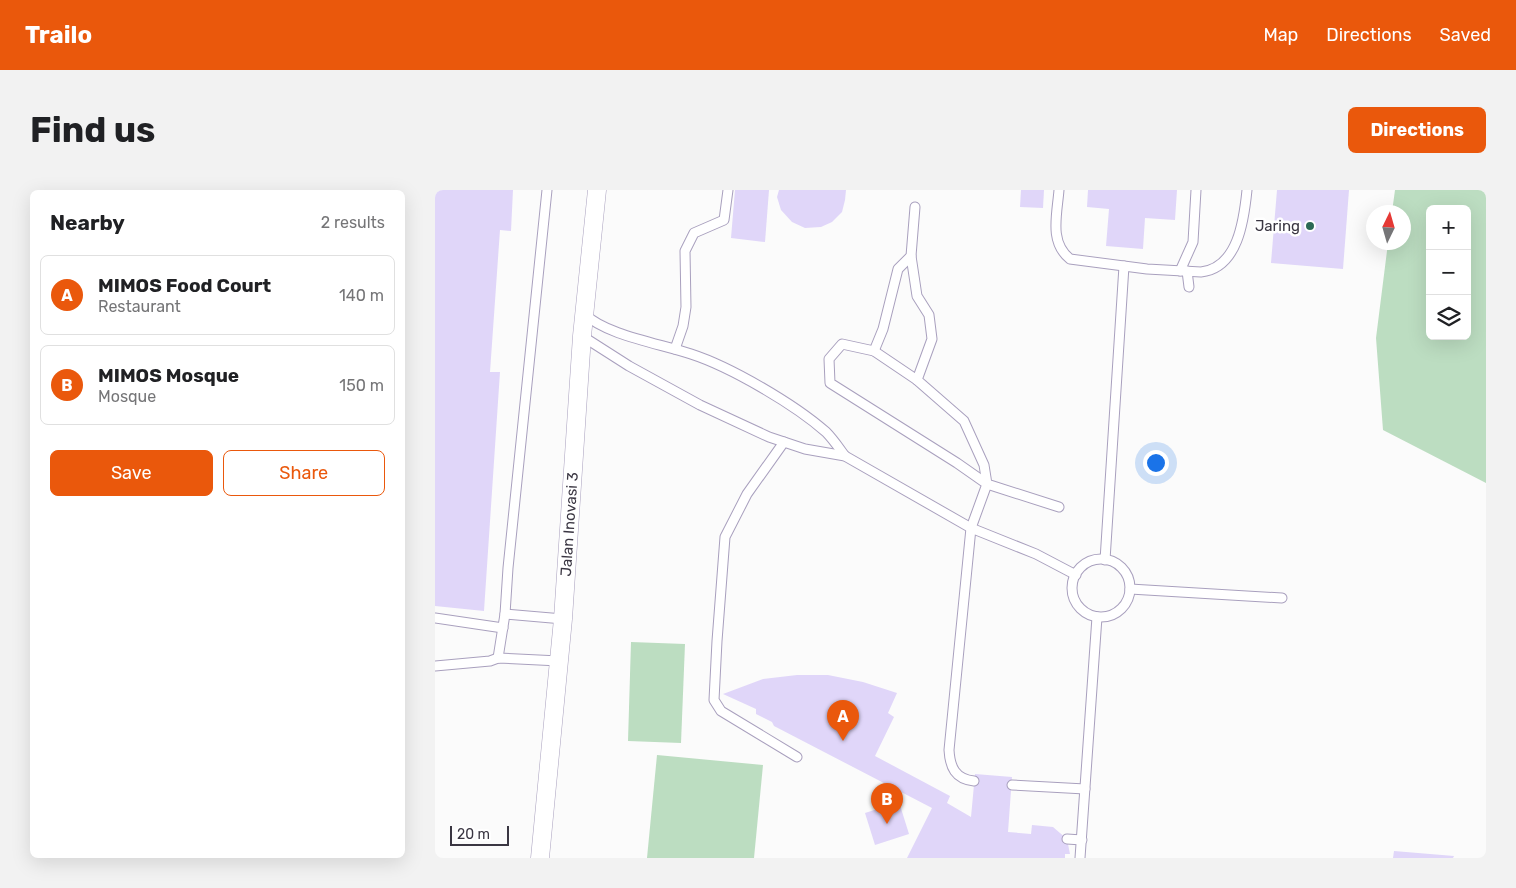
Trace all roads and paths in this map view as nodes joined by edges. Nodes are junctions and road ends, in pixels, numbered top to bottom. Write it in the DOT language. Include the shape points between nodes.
graph roads {
  1 [pos="547,190"];
  2 [pos="597,190"];
  3 [pos="727,190"];
  4 [pos="1059,190"];
  5 [pos="1196,190"];
  6 [pos="1247,190"];
  7 [pos="915,207"];
  8 [pos="911,256"];
  9 [pos="1124,266"];
  10 [pos="1184,271"];
  11 [pos="1189,287"];
  12 [pos="585,314"];
  13 [pos="582,336"];
  14 [pos="675,349"];
  15 [pos="874,351"];
  16 [pos="917,380"];
  17 [pos="784,442"];
  18 [pos="845,456"];
  19 [pos="987,484"];
  20 [pos="1059,507"];
  21 [pos="971,528"];
  22 [pos="1105,560"];
  23 [pos="1076,574"];
  24 [pos="1130,589"];
  25 [pos="1282,598"];
  26 [pos="505,614"];
  27 [pos="1097,617"];
  28 [pos="435,618"];
  29 [pos="563,619"];
  30 [pos="503,628"];
  31 [pos="499,658"];
  32 [pos="559,661"];
  33 [pos="435,666"];
  34 [pos="797,757"];
  35 [pos="974,781"];
  36 [pos="1011,785"];
  37 [pos="1085,789"];
  38 [pos="1067,839"];
  39 [pos="1082,840"];
  40 [pos="540,858"];
  41 [pos="1080,858"];
  1 -- 26 [label="lane"];
  2 -- 12 [label="street, Jalan Inovasi 3"];
  3 -- 14 [label="lane" via="724,220 694,233 685,251 686,307"];
  4 -- 9 [label="lane" via="1055,229 1062,252 1070,259"];
  5 -- 10 [label="lane" via="1193,242"];
  6 -- 10 [label="lane" via="1239,234 1227,258 1210,271"];
  7 -- 8 [label="lane"];
  8 -- 15 [label="lane" via="898,269"];
  8 -- 16 [label="lane" via="917,296 929,315 932,339"];
  9 -- 10 [label="lane"];
  9 -- 22 [label="lane"];
  10 -- 11 [label="lane"];
  12 -- 13 [label="street, Jalan Inovasi 3"];
  12 -- 14 [label="lane" via="590,320 618,332"];
  13 -- 17 [label="lane" via="667,388"];
  13 -- 29 [label="street, Jalan Inovasi 3"];
  14 -- 18 [label="lane" via="716,364 769,393 826,433"];
  15 -- 16 [label="lane"];
  15 -- 19 [label="lane" via="842,344 829,359 830,383"];
  16 -- 19 [label="lane" via="964,421 984,465"];
  17 -- 18 [label="lane"];
  17 -- 34 [label="lane" via="747,494 725,537 714,700 721,711"];
  18 -- 21 [label="lane"];
  19 -- 20 [label="lane"];
  19 -- 21 [label="lane"];
  21 -- 23 [label="lane"];
  21 -- 35 [label="lane" via="949,750 952,768 958,776"];
  22 -- 23 [label="lane" via="1088,563"];
  22 -- 24 [label="lane" via="1123,570"];
  23 -- 27 [label="lane" via="1073,583 1075,601 1081,609"];
  24 -- 25 [label="lane"];
  24 -- 27 [label="lane" via="1126,603 1117,613"];
  26 -- 29 [label="lane"];
  26 -- 30 [label="lane"];
  27 -- 37 [label="lane"];
  28 -- 30 [label="lane"];
  29 -- 32 [label="street, Jalan Inovasi 3"];
  30 -- 31 [label="lane"];
  31 -- 32 [label="lane"];
  31 -- 33 [label="lane"];
  32 -- 40 [label="street, Jalan Inovasi 3"];
  36 -- 37 [label="lane"];
  37 -- 39 [label="lane"];
  38 -- 39 [label="lane"];
  39 -- 41 [label="lane"];
}
